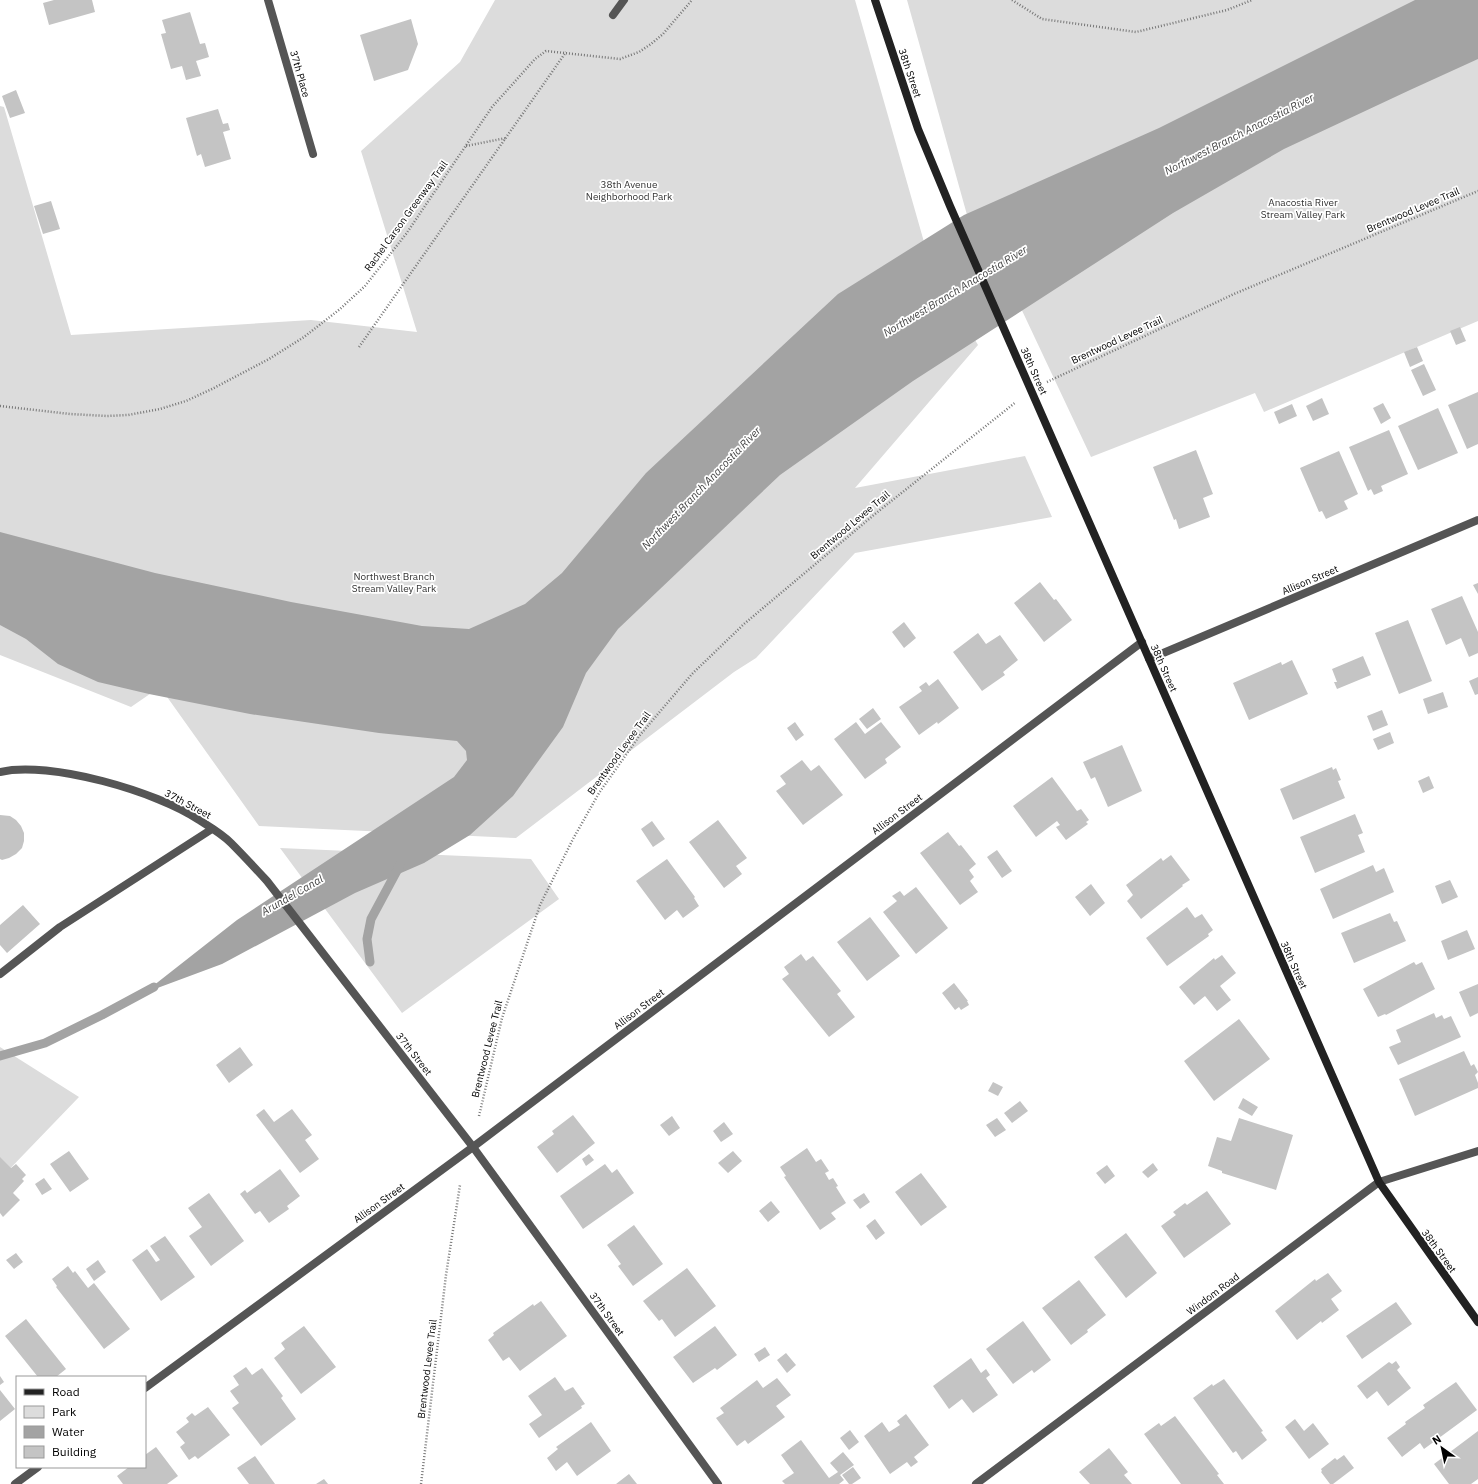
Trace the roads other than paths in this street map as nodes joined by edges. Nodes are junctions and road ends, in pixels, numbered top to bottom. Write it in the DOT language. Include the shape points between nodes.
graph roads {
  1 [pos="268,0"];
  2 [pos="624,0"];
  3 [pos="875,0"];
  4 [pos="613,15"];
  5 [pos="313,154"];
  6 [pos="1478,520"];
  7 [pos="1142,642"];
  8 [pos="1149,659"];
  9 [pos="0,772"];
  10 [pos="212,829"];
  11 [pos="0,974"];
  12 [pos="473,1146"];
  13 [pos="1478,1150"];
  14 [pos="1379,1182"];
  15 [pos="1478,1322"];
  16 [pos="146,1387"];
  17 [pos="37,1468"];
  18 [pos="15,1484"];
  19 [pos="718,1484"];
  20 [pos="976,1484"];
  1 -- 5 [label="street, 37th Place"];
  2 -- 4 [label="street"];
  3 -- 7 [label="main road, 38th Street" via="918,129 950,206"];
  6 -- 8 [label="street, Allison Street"];
  7 -- 8 [label="main road, 38th Street"];
  7 -- 12 [label="street, Allison Street"];
  8 -- 14 [label="main road, 38th Street"];
  9 -- 10 [label="street, 37th Street" via="34,770 77,775 128,788 165,802"];
  10 -- 11 [label="street" via="60,928"];
  10 -- 12 [label="street, 37th Street" via="230,842 267,881"];
  12 -- 16 [label="street, Allison Street"];
  12 -- 19 [label="street, 37th Street"];
  13 -- 14 [label="street, Windom Road"];
  14 -- 15 [label="main road, 38th Street"];
  14 -- 20 [label="street, Windom Road"];
  17 -- 18 [label="street"];
}
